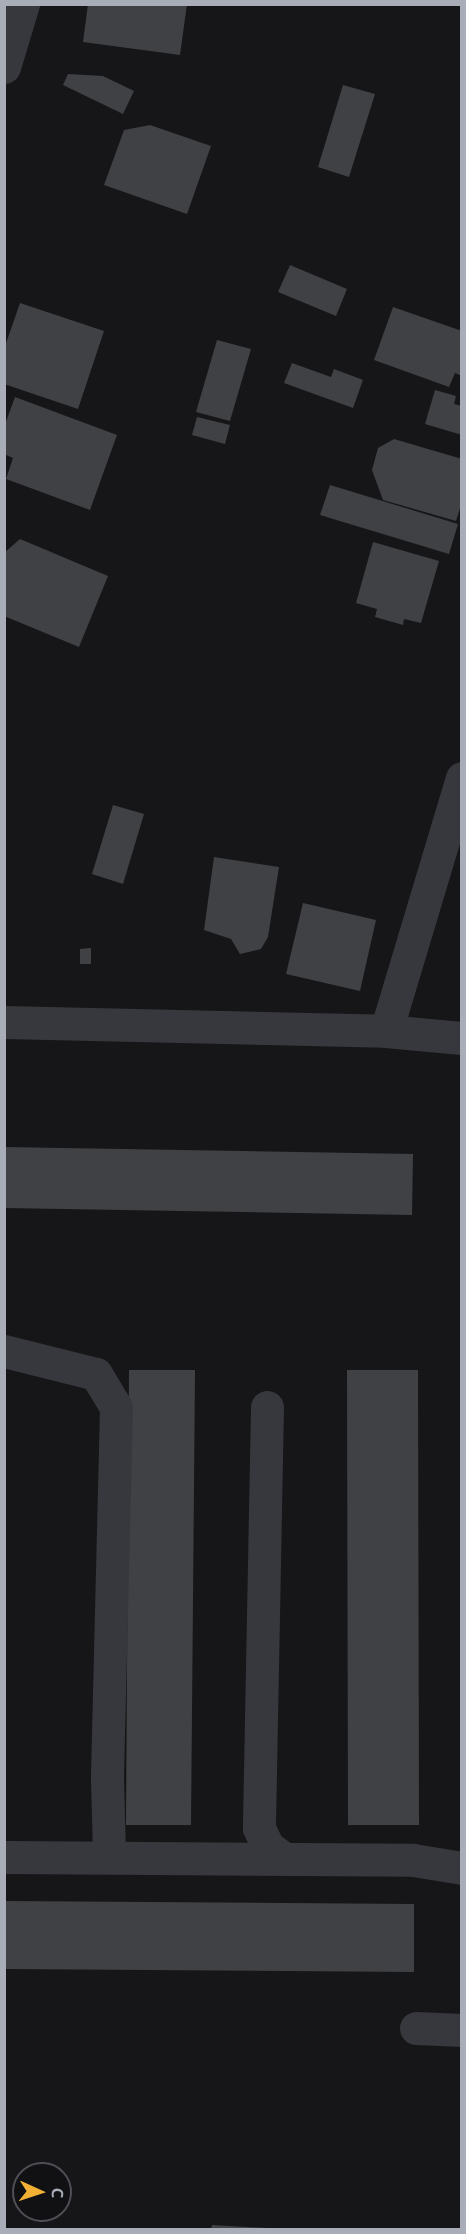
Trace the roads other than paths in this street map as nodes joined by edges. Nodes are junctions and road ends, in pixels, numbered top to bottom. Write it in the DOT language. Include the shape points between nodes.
graph roads {
  1 [pos="23,4"];
  2 [pos="4,66"];
  3 [pos="462,778"];
  4 [pos="4,1022"];
  5 [pos="386,1031"];
  6 [pos="462,1038"];
  7 [pos="4,1351"];
  8 [pos="267,1407"];
  9 [pos="4,1857"];
  10 [pos="109,1857"];
  11 [pos="284,1858"];
  12 [pos="462,1868"];
  13 [pos="416,2028"];
  14 [pos="462,2030"];
  1 -- 2 [label="street"];
  3 -- 5 [label="street"];
  4 -- 5 [label="street"];
  5 -- 6 [label="street"];
  7 -- 10 [label="street" via="96,1374 116,1407 107,1778"];
  8 -- 11 [label="street" via="259,1828 268,1847"];
  9 -- 10 [label="street"];
  10 -- 11 [label="street"];
  11 -- 12 [label="street" via="413,1860"];
  13 -- 14 [label="street"];
}
